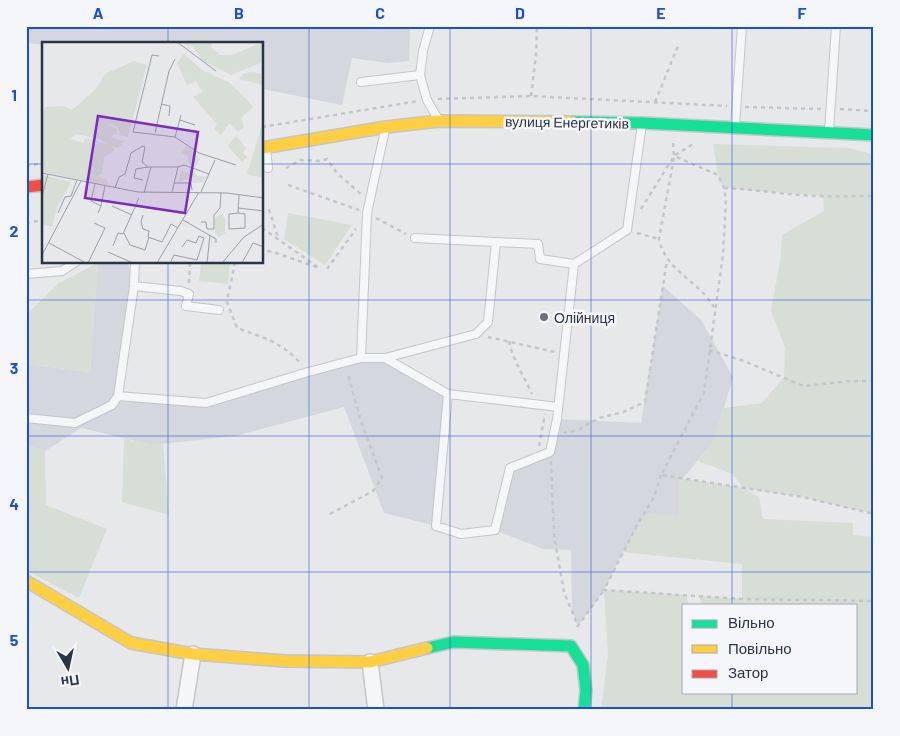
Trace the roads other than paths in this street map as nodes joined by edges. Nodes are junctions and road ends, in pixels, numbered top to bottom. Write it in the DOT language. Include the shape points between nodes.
graph roads {
  1 [pos="430,26"];
  2 [pos="742,26"];
  3 [pos="836,26"];
  4 [pos="420,75"];
  5 [pos="361,82"];
  6 [pos="439,121"];
  7 [pos="642,123"];
  8 [pos="386,127"];
  9 [pos="735,129"];
  10 [pos="829,133"];
  11 [pos="874,135"];
  12 [pos="264,148"];
  13 [pos="268,168"];
  14 [pos="42,185"];
  15 [pos="26,187"];
  16 [pos="415,238"];
  17 [pos="496,242"];
  18 [pos="73,264"];
  19 [pos="135,264"];
  20 [pos="574,264"];
  21 [pos="26,274"];
  22 [pos="134,286"];
  23 [pos="219,310"];
  24 [pos="361,358"];
  25 [pos="385,358"];
  26 [pos="448,394"];
  27 [pos="118,396"];
  28 [pos="558,407"];
  29 [pos="26,418"];
  30 [pos="26,581"];
  31 [pos="193,654"];
  32 [pos="370,662"];
  33 [pos="184,710"];
  34 [pos="376,710"];
  35 [pos="584,710"];
  1 -- 4 [label="lane"];
  2 -- 9 [label="lane"];
  3 -- 10 [label="lane"];
  4 -- 5 [label="lane"];
  4 -- 6 [label="lane" via="427,100"];
  6 -- 7 [label="main road, вулиця Енергетиків"];
  6 -- 8 [label="main road, вулиця Енергетиків"];
  7 -- 9 [label="main road, вулиця Енергетиків"];
  7 -- 20 [label="lane" via="627,230"];
  8 -- 12 [label="main road, вулиця Енергетиків"];
  8 -- 24 [label="lane" via="367,213"];
  9 -- 10 [label="main road, вулиця Енергетиків"];
  10 -- 11 [label="main road, вулиця Енергетиків"];
  12 -- 13 [label="lane"];
  14 -- 15 [label="main road"];
  16 -- 17 [label="lane"];
  17 -- 20 [label="lane" via="538,244 540,258"];
  17 -- 25 [label="lane" via="488,322 476,334"];
  18 -- 21 [label="lane" via="62,271"];
  19 -- 22 [label="lane"];
  20 -- 28 [label="lane"];
  22 -- 23 [label="lane" via="181,291 189,294 186,306"];
  22 -- 27 [label="lane"];
  24 -- 25 [label="lane"];
  24 -- 27 [label="lane" via="206,403"];
  25 -- 26 [label="lane"];
  26 -- 28 [label="lane"];
  26 -- 28 [label="lane" via="436,526 461,534 495,530 510,468 550,452"];
  27 -- 29 [label="lane" via="112,405 75,423"];
  30 -- 31 [label="main road" via="132,643"];
  31 -- 32 [label="main road" via="285,661"];
  31 -- 33 [label="street"];
  32 -- 34 [label="street"];
  32 -- 35 [label="main road" via="454,642 571,646 583,665"];
}
